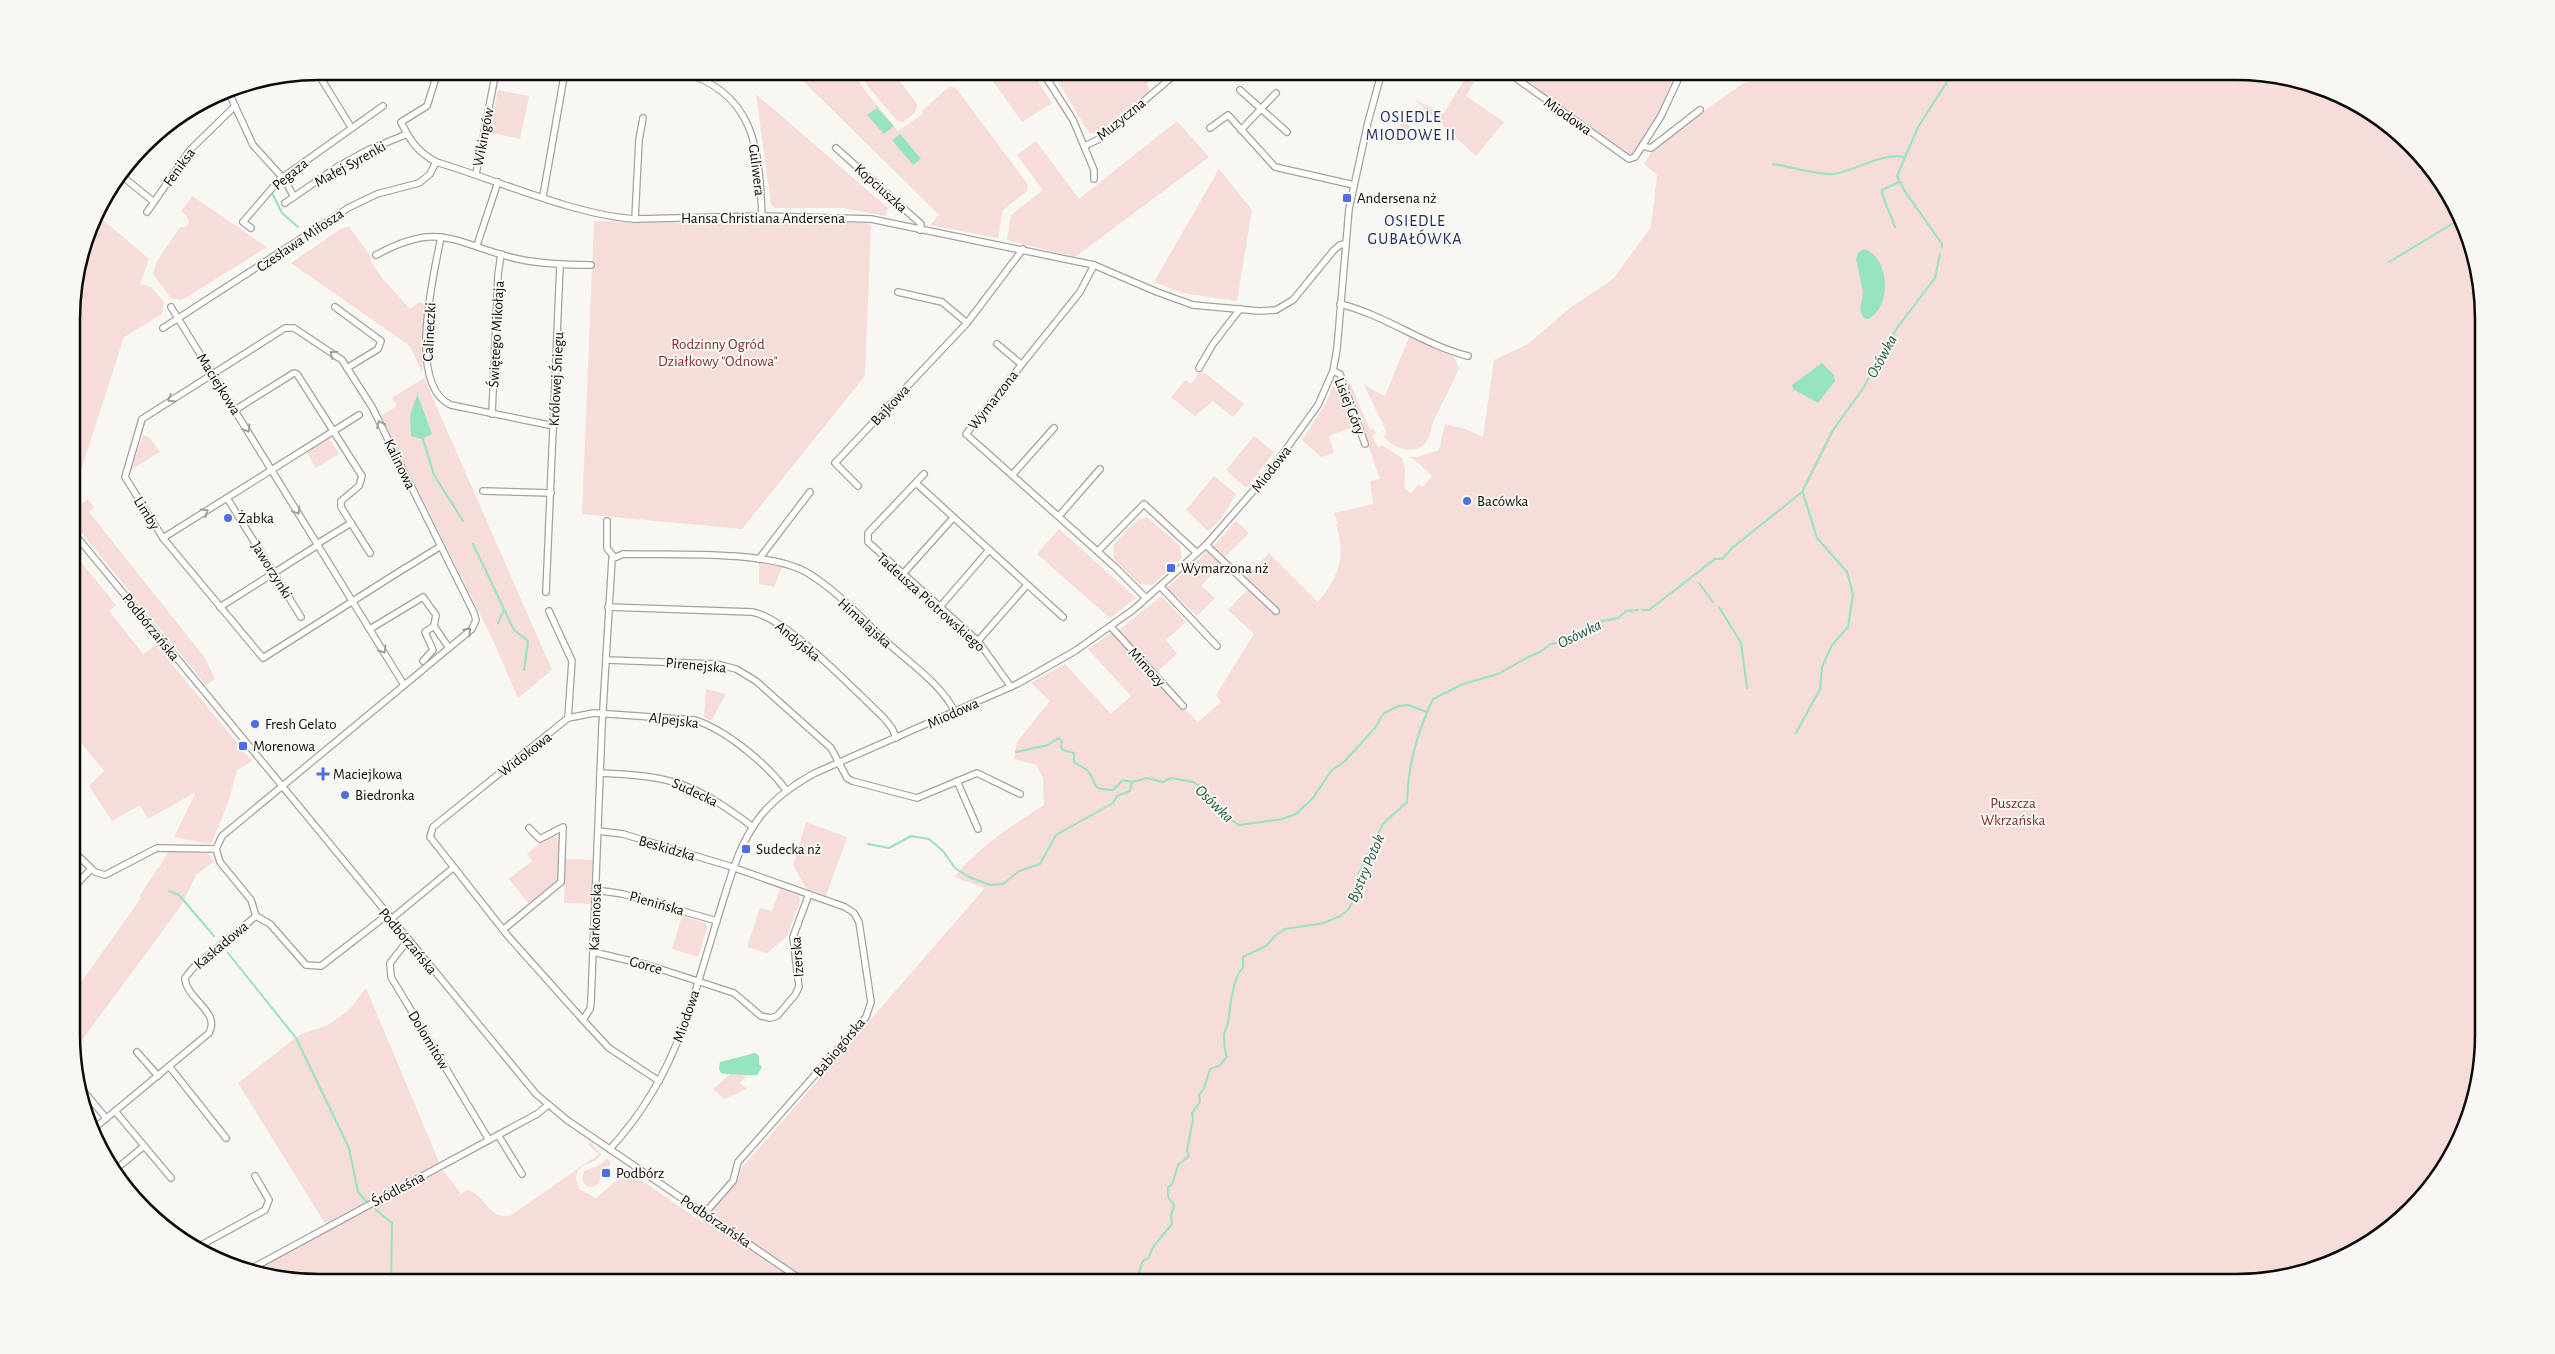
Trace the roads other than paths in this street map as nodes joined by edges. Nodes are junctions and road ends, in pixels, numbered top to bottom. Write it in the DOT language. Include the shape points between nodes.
graph roads {
  1 [pos="322,80"];
  2 [pos="435,80"];
  3 [pos="494,80"];
  4 [pos="563,80"];
  5 [pos="701,80"];
  6 [pos="1048,80"];
  7 [pos="1168,80"];
  8 [pos="1380,80"];
  9 [pos="1519,80"];
  10 [pos="1678,80"];
  11 [pos="1240,90"];
  12 [pos="1276,93"];
  13 [pos="230,97"];
  14 [pos="235,106"];
  15 [pos="383,106"];
  16 [pos="1261,110"];
  17 [pos="1700,110"];
  18 [pos="643,118"];
  19 [pos="351,127"];
  20 [pos="1210,128"];
  21 [pos="1241,130"];
  22 [pos="1287,132"];
  23 [pos="407,134"];
  24 [pos="1085,146"];
  25 [pos="1642,146"];
  26 [pos="836,148"];
  27 [pos="436,162"];
  28 [pos="476,174"];
  29 [pos="282,177"];
  30 [pos="125,179"];
  31 [pos="1094,179"];
  32 [pos="498,182"];
  33 [pos="287,184"];
  34 [pos="1354,187"];
  35 [pos="1360,193"];
  36 [pos="294,196"];
  37 [pos="543,196"];
  38 [pos="154,202"];
  39 [pos="285,203"];
  40 [pos="147,212"];
  41 [pos="762,216"];
  42 [pos="635,218"];
  43 [pos="250,228"];
  44 [pos="920,230"];
  45 [pos="441,237"];
  46 [pos="1345,244"];
  47 [pos="477,245"];
  48 [pos="1023,249"];
  49 [pos="501,254"];
  50 [pos="376,255"];
  51 [pos="560,265"];
  52 [pos="591,265"];
  53 [pos="1094,265"];
  54 [pos="898,292"];
  55 [pos="1340,304"];
  56 [pos="171,307"];
  57 [pos="335,307"];
  58 [pos="1240,310"];
  59 [pos="178,318"];
  60 [pos="967,323"];
  61 [pos="163,328"];
  62 [pos="997,344"];
  63 [pos="1468,356"];
  64 [pos="1021,364"];
  65 [pos="347,368"];
  66 [pos="1199,368"];
  67 [pos="1333,371"];
  68 [pos="212,373"];
  69 [pos="235,410"];
  70 [pos="492,414"];
  71 [pos="358,416"];
  72 [pos="554,426"];
  73 [pos="1054,428"];
  74 [pos="333,431"];
  75 [pos="1365,444"];
  76 [pos="272,470"];
  77 [pos="1100,470"];
  78 [pos="924,474"];
  79 [pos="1012,475"];
  80 [pos="916,484"];
  81 [pos="858,486"];
  82 [pos="482,491"];
  83 [pos="810,492"];
  84 [pos="551,493"];
  85 [pos="227,498"];
  86 [pos="1059,516"];
  87 [pos="953,518"];
  88 [pos="607,522"];
  89 [pos="351,523"];
  90 [pos="163,538"];
  91 [pos="80,542"];
  92 [pos="318,545"];
  93 [pos="1206,545"];
  94 [pos="441,546"];
  95 [pos="990,550"];
  96 [pos="1098,551"];
  97 [pos="370,553"];
  98 [pos="1197,553"];
  99 [pos="614,557"];
  100 [pos="759,559"];
  101 [pos="274,573"];
  102 [pos="902,575"];
  103 [pos="1027,584"];
  104 [pos="1160,586"];
  105 [pos="546,592"];
  106 [pos="1146,598"];
  107 [pos="353,601"];
  108 [pos="1269,604"];
  109 [pos="220,607"];
  110 [pos="608,607"];
  111 [pos="939,608"];
  112 [pos="1264,610"];
  113 [pos="549,611"];
  114 [pos="1276,611"];
  115 [pos="301,617"];
  116 [pos="1063,617"];
  117 [pos="434,626"];
  118 [pos="1111,627"];
  119 [pos="370,629"];
  120 [pos="978,641"];
  121 [pos="1217,646"];
  122 [pos="449,648"];
  123 [pos="606,660"];
  124 [pos="423,661"];
  125 [pos="404,685"];
  126 [pos="1011,687"];
  127 [pos="1183,706"];
  128 [pos="955,712"];
  129 [pos="603,714"];
  130 [pos="568,718"];
  131 [pos="896,738"];
  132 [pos="839,762"];
  133 [pos="600,773"];
  134 [pos="957,781"];
  135 [pos="282,787"];
  136 [pos="786,790"];
  137 [pos="1020,794"];
  138 [pos="753,827"];
  139 [pos="529,828"];
  140 [pos="978,829"];
  141 [pos="598,832"];
  142 [pos="216,849"];
  143 [pos="80,858"];
  144 [pos="91,868"];
  145 [pos="453,868"];
  146 [pos="734,868"];
  147 [pos="80,880"];
  148 [pos="596,890"];
  149 [pos="809,894"];
  150 [pos="256,916"];
  151 [pos="388,917"];
  152 [pos="717,921"];
  153 [pos="504,929"];
  154 [pos="408,940"];
  155 [pos="594,952"];
  156 [pos="698,981"];
  157 [pos="583,1020"];
  158 [pos="138,1052"];
  159 [pos="169,1066"];
  160 [pos="158,1076"];
  161 [pos="659,1081"];
  162 [pos="88,1096"];
  163 [pos="548,1105"];
  164 [pos="115,1111"];
  165 [pos="106,1118"];
  166 [pos="97,1125"];
  167 [pos="498,1135"];
  168 [pos="226,1138"];
  169 [pos="489,1140"];
  170 [pos="144,1146"];
  171 [pos="610,1150"];
  172 [pos="121,1165"];
  173 [pos="522,1174"];
  174 [pos="254,1176"];
  175 [pos="171,1178"];
  176 [pos="705,1214"];
  177 [pos="203,1244"];
  178 [pos="257,1266"];
  179 [pos="793,1274"];
  1 -- 19 [label="street"];
  2 -- 23 [label="street" via="427,106 401,122"];
  3 -- 28 [label="street, Wikingów"];
  4 -- 37 [label="street"];
  5 -- 41 [label="street, Guliwera" via="725,94 746,120 756,144"];
  6 -- 24 [label="street"];
  7 -- 24 [label="street, Muzyczna" via="1099,139"];
  8 -- 34 [label="street, Miodowa"];
  9 -- 25 [label="street, Miodowa" via="1627,158 1631,159"];
  10 -- 25 [label="street"];
  11 -- 16 [label="street"];
  12 -- 16 [label="street"];
  13 -- 14 [label="street"];
  14 -- 29 [label="street" via="253,145"];
  14 -- 38 [label="street, Feniksa" via="190,150"];
  15 -- 19 [label="street, Pegaza"];
  16 -- 21 [label="street"];
  16 -- 22 [label="street"];
  17 -- 25 [label="street" via="1651,148"];
  18 -- 42 [label="street"];
  19 -- 29 [label="street, Pegaza"];
  20 -- 21 [label="street" via="1228,116"];
  21 -- 34 [label="street" via="1275,167"];
  23 -- 27 [label="street" via="422,154"];
  23 -- 36 [label="street, Małej Syrenki" via="337,167"];
  24 -- 31 [label="street"];
  26 -- 44 [label="street, Kopciuszka" via="921,224"];
  27 -- 28 [label="street, Hansa Christiana Andersena"];
  27 -- 59 [label="street, Czesława Miłosza" via="430,174 419,183 377,194 348,208"];
  28 -- 32 [label="street, Hansa Christiana Andersena"];
  29 -- 43 [label="street, Pegaza" via="243,222"];
  30 -- 38 [label="street, Feniksa"];
  32 -- 37 [label="street, Hansa Christiana Andersena"];
  32 -- 47 [label="street"];
  33 -- 36 [label="street"];
  34 -- 35 [label="street"];
  34 -- 46 [label="street, Miodowa"];
  36 -- 39 [label="street, Małej Syrenki"];
  37 -- 42 [label="street, Hansa Christiana Andersena" via="597,212"];
  38 -- 40 [label="street"];
  41 -- 42 [label="street, Hansa Christiana Andersena"];
  41 -- 44 [label="street, Hansa Christiana Andersena" via="862,218"];
  44 -- 48 [label="street, Hansa Christiana Andersena"];
  45 -- 47 [label="street"];
  45 -- 50 [label="street" via="410,240"];
  45 -- 70 [label="street, Calineczki" via="429,310 427,373 446,403"];
  46 -- 55 [label="street, Miodowa"];
  46 -- 58 [label="street, Hansa Christiana Andersena" via="1334,250 1289,303 1272,311"];
  47 -- 49 [label="street"];
  48 -- 53 [label="street, Hansa Christiana Andersena"];
  48 -- 60 [label="street, Bajkowa"];
  49 -- 51 [label="street"];
  49 -- 70 [label="street, Świętego Mikołaja"];
  51 -- 52 [label="street"];
  51 -- 72 [label="street, Królowej Śniegu"];
  53 -- 58 [label="street, Hansa Christiana Andersena" via="1183,302"];
  53 -- 64 [label="street" via="1080,292"];
  54 -- 60 [label="street" via="942,302"];
  55 -- 63 [label="street" via="1369,313 1452,352"];
  55 -- 67 [label="street, Miodowa"];
  56 -- 59 [label="street, Maciejkowa"];
  57 -- 65 [label="street" via="381,341 378,349"];
  58 -- 66 [label="street"];
  59 -- 61 [label="street, Czesława Miłosza"];
  59 -- 68 [label="street, Maciejkowa"];
  60 -- 81 [label="street, Bajkowa" via="835,463"];
  62 -- 64 [label="street"];
  64 -- 79 [label="street, Wymarzona" via="966,434"];
  65 -- 68 [label="street, Kalinowa, one-way" via="342,360 289,327"];
  94 -- 65 [label="street, Kalinowa, one-way" via="372,407"];
  67 -- 75 [label="street, Lisiej Góry" via="1340,374"];
  67 -- 93 [label="street, Miodowa" via="1321,400 1278,462"];
  68 -- 69 [label="street, Maciejkowa"];
  68 -- 90 [label="street, Limby, one-way" via="142,419 125,474"];
  69 -- 74 [label="street" via="296,374"];
  69 -- 76 [label="street, Maciejkowa, one-way"];
  70 -- 72 [label="street, Calineczki"];
  71 -- 74 [label="street"];
  72 -- 84 [label="street, Królowej Śniegu"];
  73 -- 79 [label="street"];
  74 -- 76 [label="street"];
  74 -- 89 [label="street" via="362,476 359,486 341,501"];
  76 -- 85 [label="street"];
  76 -- 92 [label="street, Maciejkowa, one-way"];
  77 -- 86 [label="street"];
  78 -- 80 [label="street, Tadeusza Piotrowskiego"];
  79 -- 86 [label="street, Wymarzona"];
  80 -- 87 [label="street"];
  80 -- 102 [label="street, Tadeusza Piotrowskiego" via="873,527 867,538 870,546"];
  82 -- 84 [label="street"];
  83 -- 100 [label="street"];
  84 -- 105 [label="street, Królowej Śniegu"];
  90 -- 85 [label="street, one-way"];
  85 -- 101 [label="street, Jaworzynki"];
  86 -- 96 [label="street, Wymarzona"];
  87 -- 95 [label="street"];
  87 -- 102 [label="street"];
  88 -- 99 [label="street" via="607,548"];
  89 -- 92 [label="street"];
  89 -- 97 [label="street"];
  90 -- 109 [label="street, Limby"];
  91 -- 135 [label="street, Podbórzańska"];
  92 -- 101 [label="street"];
  92 -- 107 [label="street, Maciejkowa"];
  93 -- 98 [label="street, Miodowa"];
  93 -- 108 [label="street"];
  94 -- 107 [label="street"];
  122 -- 94 [label="street, Kalinowa, one-way" via="472,628 476,620"];
  95 -- 103 [label="street"];
  95 -- 111 [label="street"];
  96 -- 98 [label="street" via="1144,504"];
  96 -- 106 [label="street, Wymarzona"];
  98 -- 104 [label="street, Miodowa"];
  99 -- 100 [label="street, Himalajska" via="623,554"];
  99 -- 110 [label="street" via="610,563"];
  100 -- 128 [label="street, Himalajska" via="790,565 823,584 938,689"];
  101 -- 109 [label="street"];
  101 -- 115 [label="street, Jaworzynki"];
  102 -- 111 [label="street, Tadeusza Piotrowskiego"];
  103 -- 116 [label="street"];
  103 -- 120 [label="street"];
  104 -- 106 [label="street, Miodowa"];
  104 -- 121 [label="street"];
  106 -- 118 [label="street, Miodowa"];
  107 -- 109 [label="street, Limby" via="263,658"];
  107 -- 119 [label="street, Maciejkowa"];
  108 -- 112 [label="street"];
  108 -- 114 [label="street"];
  110 -- 123 [label="street"];
  110 -- 131 [label="street, Andyjska" via="752,612 766,616 786,628 883,717"];
  111 -- 120 [label="street, Tadeusza Piotrowskiego"];
  113 -- 130 [label="street" via="572,661"];
  117 -- 119 [label="street" via="436,615 426,599 421,597"];
  117 -- 122 [label="street"];
  117 -- 124 [label="street" via="425,632 434,650"];
  118 -- 126 [label="street, Miodowa" via="1056,664"];
  118 -- 127 [label="street, Mimozy"];
  119 -- 125 [label="street, Maciejkowa, one-way"];
  120 -- 126 [label="street, Tadeusza Piotrowskiego"];
  122 -- 125 [label="street, Kalinowa"];
  123 -- 129 [label="street"];
  123 -- 132 [label="street, Pirenejska" via="718,664 736,669 756,681 793,713 831,748"];
  125 -- 135 [label="street"];
  126 -- 128 [label="street, Miodowa"];
  128 -- 131 [label="street, Miodowa"];
  129 -- 130 [label="street, Alpejska"];
  129 -- 133 [label="street, Karkonoska"];
  129 -- 136 [label="street, Alpejska" via="679,717 708,724 728,736"];
  130 -- 145 [label="street, Widokowa" via="433,826 431,840"];
  131 -- 132 [label="street, Miodowa"];
  132 -- 134 [label="street, Pirenejska" via="852,781 917,798"];
  132 -- 136 [label="street, Miodowa"];
  133 -- 138 [label="street, Sudecka" via="677,781 712,798"];
  133 -- 141 [label="street, Karkonoska"];
  134 -- 137 [label="street, Pirenejska" via="977,773"];
  134 -- 140 [label="street"];
  135 -- 142 [label="street" via="222,836"];
  135 -- 151 [label="street, Podbórzańska"];
  136 -- 138 [label="street, Miodowa"];
  138 -- 146 [label="street, Miodowa"];
  139 -- 153 [label="street" via="540,839 563,827 560,884"];
  141 -- 146 [label="street, Beskidzka" via="623,834"];
  141 -- 148 [label="street, Karkonoska"];
  142 -- 144 [label="street" via="157,848 108,874 98,874"];
  142 -- 150 [label="street" via="220,862 251,900"];
  143 -- 144 [label="street"];
  144 -- 147 [label="street"];
  145 -- 151 [label="street"];
  145 -- 153 [label="street, Widokowa"];
  146 -- 149 [label="street, Babiogórska"];
  146 -- 152 [label="street, Miodowa"];
  148 -- 152 [label="street, Pienińska" via="623,894"];
  148 -- 155 [label="street, Karkonoska"];
  149 -- 156 [label="street, Izerska" via="792,937 799,987 777,1016 761,1016 736,994"];
  149 -- 176 [label="street, Babiogórska" via="845,907 858,917 870,991 869,1009 866,1017 738,1162 733,1181"];
  150 -- 151 [label="street" via="272,926 302,962 317,967"];
  150 -- 159 [label="street, Kaskadowa" via="185,978 188,989 211,1017 212,1028"];
  151 -- 154 [label="street, Podbórzańska"];
  152 -- 156 [label="street, Miodowa"];
  153 -- 157 [label="street, Widokowa"];
  154 -- 163 [label="street, Podbórzańska"];
  154 -- 169 [label="street, Dolomitów" via="390,963 391,977"];
  155 -- 156 [label="street, Gorce"];
  155 -- 157 [label="street, Karkonoska" via="590,1009"];
  156 -- 161 [label="street, Miodowa" via="678,1042"];
  157 -- 161 [label="street" via="616,1053"];
  158 -- 160 [label="street"];
  159 -- 160 [label="street, Kaskadowa"];
  159 -- 168 [label="street"];
  160 -- 164 [label="street, Kaskadowa"];
  161 -- 171 [label="street, Miodowa"];
  162 -- 165 [label="street"];
  163 -- 167 [label="street, Śródleśna"];
  163 -- 171 [label="street, Podbórzańska"];
  164 -- 165 [label="street, Kaskadowa"];
  164 -- 170 [label="street"];
  165 -- 166 [label="street, Kaskadowa"];
  167 -- 169 [label="street, Śródleśna"];
  167 -- 173 [label="street"];
  169 -- 178 [label="street, Śródleśna"];
  170 -- 172 [label="street"];
  170 -- 175 [label="street"];
  171 -- 176 [label="street, Podbórzańska"];
  174 -- 177 [label="street" via="269,1200 265,1210"];
  176 -- 179 [label="street, Podbórzańska"];
}
